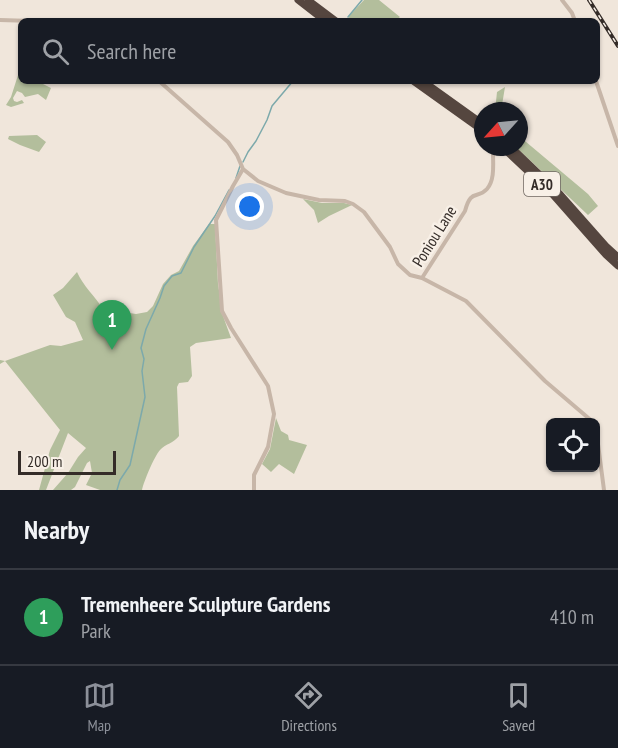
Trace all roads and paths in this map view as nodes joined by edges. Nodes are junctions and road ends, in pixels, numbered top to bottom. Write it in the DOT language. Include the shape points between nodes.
graph roads {
  1 [pos="298,0"];
  2 [pos="308,0"];
  3 [pos="562,0"];
  4 [pos="321,18"];
  5 [pos="332,18"];
  6 [pos="574,18"];
  7 [pos="0,20"];
  8 [pos="18,21"];
  9 [pos="162,84"];
  10 [pos="417,84"];
  11 [pos="427,84"];
  12 [pos="597,84"];
  13 [pos="474,118"];
  14 [pos="474,125"];
  15 [pos="618,146"];
  16 [pos="493,156"];
  17 [pos="512,156"];
  18 [pos="520,156"];
  19 [pos="243,169"];
  20 [pos="618,257"];
  21 [pos="618,266"];
  22 [pos="422,278"];
  23 [pos="587,418"];
  24 [pos="600,460"];
  25 [pos="254,490"];
  26 [pos="604,490"];
  1 -- 4 [label="highway"];
  2 -- 5 [label="highway"];
  3 -- 6 [label="street"];
  7 -- 8 [label="street"];
  9 -- 19 [label="street" via="228,142"];
  10 -- 14 [label="highway"];
  11 -- 13 [label="highway"];
  12 -- 15 [label="street"];
  16 -- 22 [label="street, Poniou Lane" via="489,186 467,201 465,211"];
  17 -- 21 [label="highway, A30" via="554,195"];
  18 -- 20 [label="highway, A30"];
  19 -- 22 [label="street" via="258,181 286,193 352,204 364,212 398,264 410,275"];
  19 -- 25 [label="street" via="216,220 222,311 268,386 274,414 268,447 254,475"];
  22 -- 23 [label="street" via="466,301"];
  24 -- 26 [label="street"];
}
